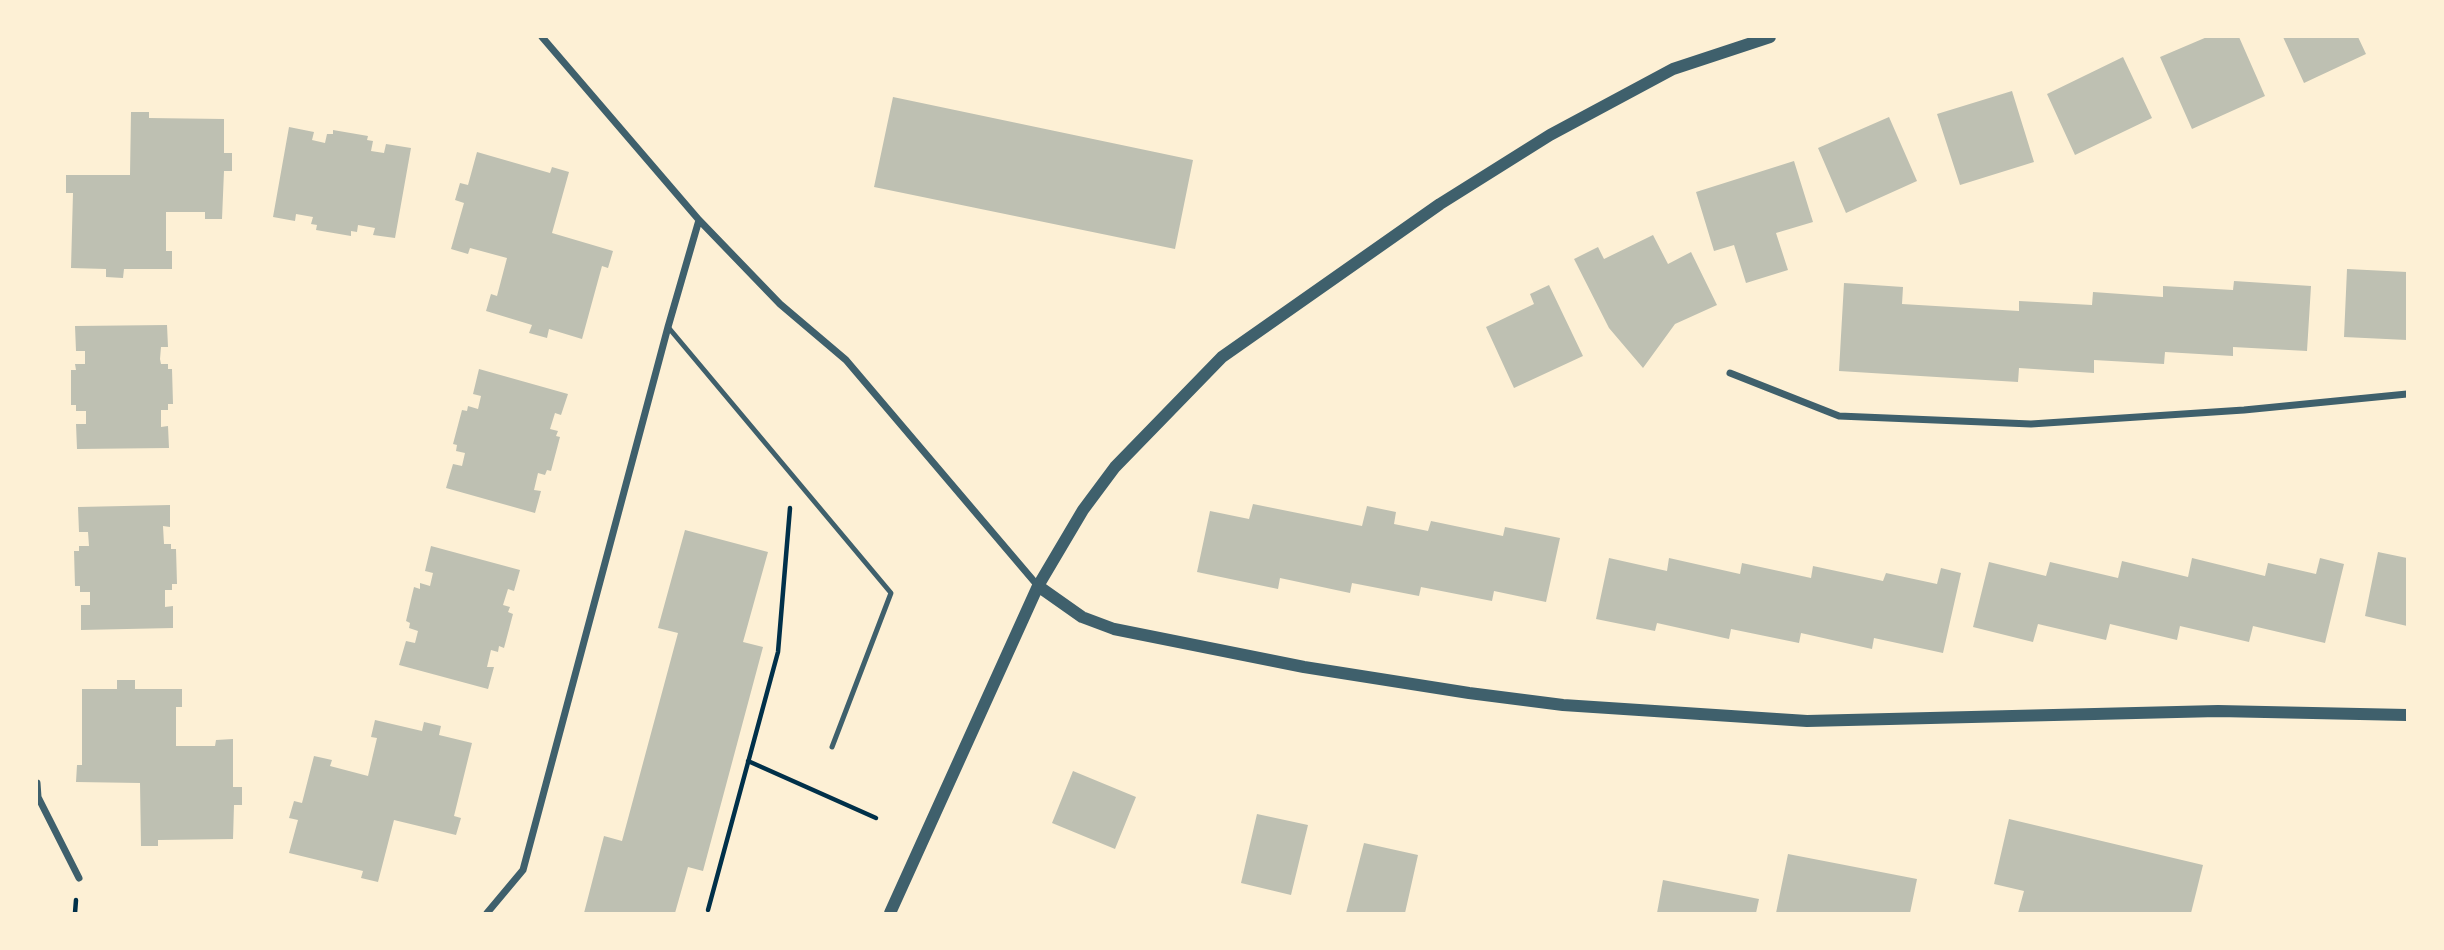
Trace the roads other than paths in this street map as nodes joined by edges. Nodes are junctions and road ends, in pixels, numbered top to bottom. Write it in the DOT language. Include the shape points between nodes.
graph roads {
  1 [pos="542,37"];
  2 [pos="1770,37"];
  3 [pos="699,220"];
  4 [pos="668,327"];
  5 [pos="1730,373"];
  6 [pos="2407,394"];
  7 [pos="1038,586"];
  8 [pos="2407,715"];
  9 [pos="832,747"];
  10 [pos="37,783"];
  11 [pos="79,878"];
  12 [pos="487,913"];
  13 [pos="890,913"];
  1 -- 3 [label="street"];
  2 -- 7 [label="street" via="1674,69 1550,135 1440,204 1222,357 1115,467 1083,510"];
  3 -- 4 [label="street"];
  3 -- 7 [label="street" via="780,304 846,360"];
  4 -- 9 [label="lane" via="891,593"];
  4 -- 12 [label="street" via="523,870"];
  5 -- 6 [label="street" via="1839,416 2031,424"];
  7 -- 8 [label="street" via="1082,617 1114,629 1304,667 1563,705 1807,721 2217,711"];
  7 -- 13 [label="street"];
  10 -- 11 [label="street" via="38,797"];
}
